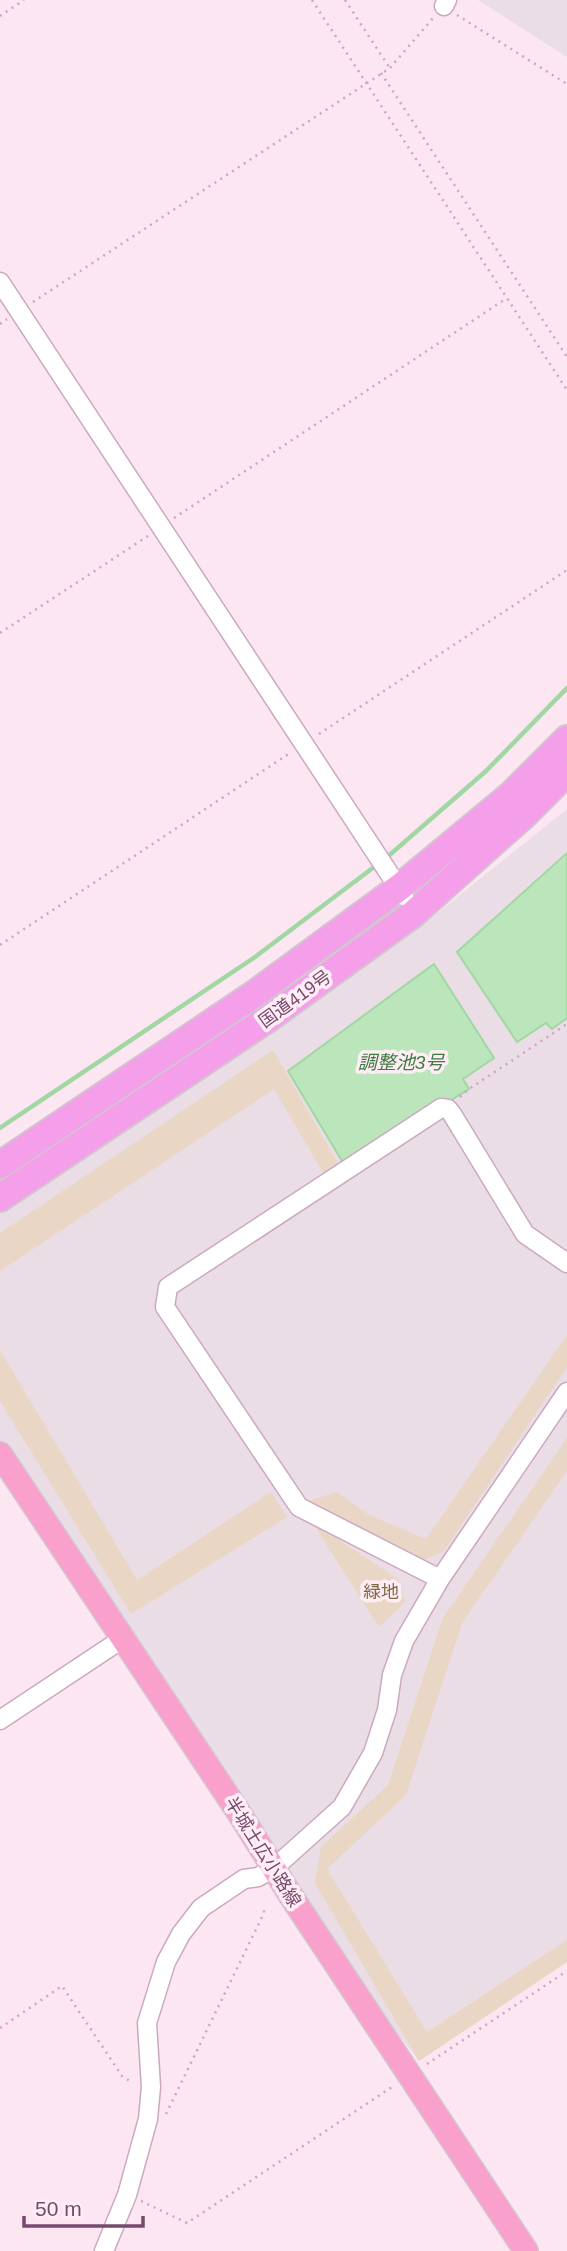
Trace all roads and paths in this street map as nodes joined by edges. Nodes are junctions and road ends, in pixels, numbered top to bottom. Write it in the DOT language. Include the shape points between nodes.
graph roads {
  1 [pos="24,0"];
  2 [pos="312,0"];
  3 [pos="345,0"];
  4 [pos="445,3"];
  5 [pos="0,16"];
  6 [pos="390,68"];
  7 [pos="381,73"];
  8 [pos="366,82"];
  9 [pos="567,84"];
  10 [pos="0,282"];
  11 [pos="507,298"];
  12 [pos="19,311"];
  13 [pos="0,324"];
  14 [pos="567,357"];
  15 [pos="567,390"];
  16 [pos="161,528"];
  17 [pos="567,570"];
  18 [pos="0,634"];
  19 [pos="567,739"];
  20 [pos="303,744"];
  21 [pos="567,772"];
  22 [pos="400,887"];
  23 [pos="413,914"];
  24 [pos="0,945"];
  25 [pos="567,1024"];
  26 [pos="448,1109"];
  27 [pos="0,1165"];
  28 [pos="0,1198"];
  29 [pos="567,1263"];
  30 [pos="567,1392"];
  31 [pos="0,1454"];
  32 [pos="440,1579"];
  33 [pos="122,1639"];
  34 [pos="0,1720"];
  35 [pos="274,1868"];
  36 [pos="264,1907"];
  37 [pos="567,1971"];
  38 [pos="0,2028"];
  39 [pos="410,2075"];
  40 [pos="151,2094"];
  41 [pos="163,2121"];
  42 [pos="127,2195"];
  43 [pos="104,2251"];
  44 [pos="526,2251"];
  1 -- 5 [label="path"];
  2 -- 8 [label="path"];
  3 -- 6 [label="path"];
  4 -- 6 [label="path"];
  4 -- 9 [label="path"];
  6 -- 7 [label="path"];
  7 -- 8 [label="path"];
  7 -- 14 [label="path"];
  8 -- 11 [label="path"];
  8 -- 12 [label="path"];
  10 -- 12 [label="street"];
  11 -- 15 [label="path"];
  11 -- 16 [label="path"];
  12 -- 13 [label="path"];
  12 -- 16 [label="street"];
  16 -- 18 [label="path"];
  16 -- 20 [label="street"];
  17 -- 20 [label="path"];
  19 -- 22 [label="highway, 国道419号" via="511,795"];
  20 -- 22 [label="street"];
  20 -- 24 [label="path"];
  21 -- 23 [label="highway, 国道419号"];
  22 -- 23 [label="street"];
  22 -- 27 [label="highway, 国道419号" via="253,995"];
  23 -- 28 [label="highway, 国道419号" via="269,1018"];
  25 -- 26 [label="path" via="469,1088"];
  26 -- 29 [label="street" via="525,1234"];
  26 -- 32 [label="street" via="441,1108 168,1287 165,1307 299,1507"];
  30 -- 32 [label="street"];
  31 -- 33 [label="main road, 半城土広小路線"];
  32 -- 35 [label="street" via="404,1642 373,1753 356,1784 342,1807"];
  33 -- 34 [label="street"];
  33 -- 35 [label="main road, 半城土広小路線"];
  35 -- 39 [label="main road, 半城土広小路線"];
  35 -- 40 [label="street" via="244,1879 201,1908 181,1934 166,1962 147,2022"];
  36 -- 41 [label="path"];
  37 -- 39 [label="path"];
  38 -- 40 [label="path" via="62,1986 122,2076"];
  39 -- 42 [label="path" via="187,2223"];
  39 -- 44 [label="main road, 半城土広小路線"];
  40 -- 42 [label="street"];
  42 -- 43 [label="street"];
}
